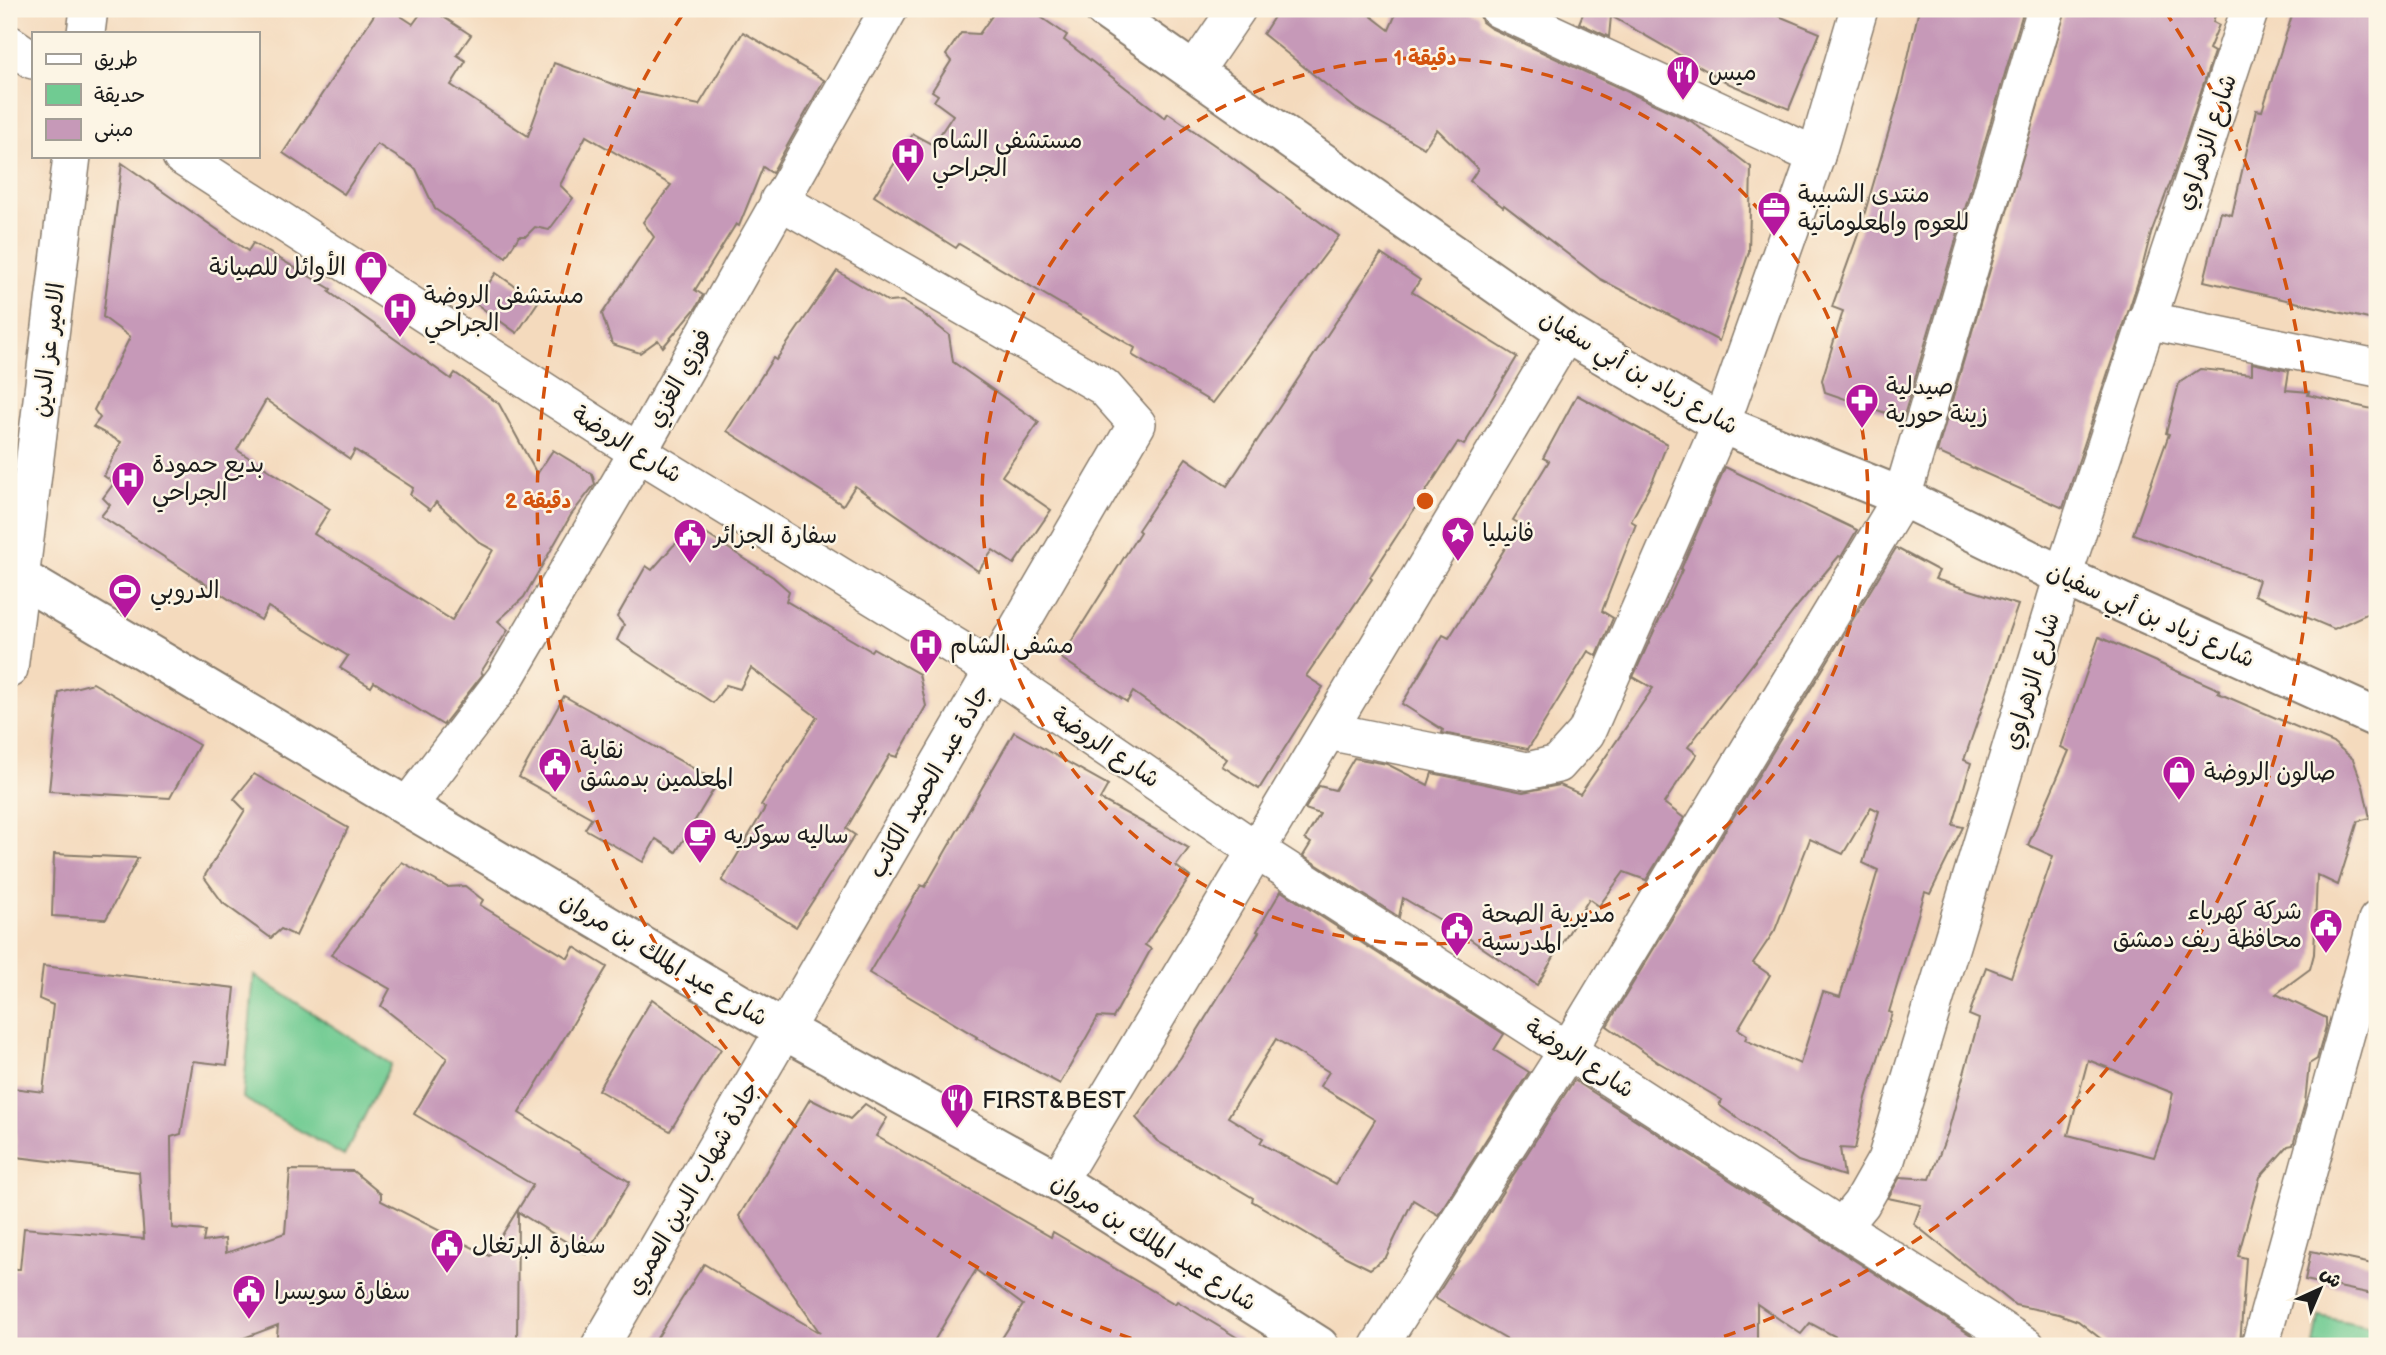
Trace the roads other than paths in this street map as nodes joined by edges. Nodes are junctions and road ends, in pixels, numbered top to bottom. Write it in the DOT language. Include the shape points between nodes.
graph roads {
  1 [pos="89,9"];
  2 [pos="889,9"];
  3 [pos="1104,9"];
  4 [pos="1237,9"];
  5 [pos="1499,9"];
  6 [pos="1859,9"];
  7 [pos="2046,9"];
  8 [pos="2250,9"];
  9 [pos="86,32"];
  10 [pos="9,44"];
  11 [pos="32,59"];
  12 [pos="1194,72"];
  13 [pos="1816,156"];
  14 [pos="72,158"];
  15 [pos="184,158"];
  16 [pos="779,200"];
  17 [pos="2146,320"];
  18 [pos="1566,333"];
  19 [pos="2377,368"];
  20 [pos="1721,424"];
  21 [pos="638,452"];
  22 [pos="1902,498"];
  23 [pos="14,573"];
  24 [pos="2063,576"];
  25 [pos="9,669"];
  26 [pos="993,670"];
  27 [pos="2377,718"];
  28 [pos="1328,731"];
  29 [pos="407,807"];
  30 [pos="1256,850"];
  31 [pos="2377,920"];
  32 [pos="784,1030"];
  33 [pos="1568,1050"];
  34 [pos="1058,1181"];
  35 [pos="1842,1227"];
  36 [pos="600,1346"];
  37 [pos="1319,1346"];
  38 [pos="1379,1346"];
  39 [pos="2026,1346"];
  40 [pos="2260,1346"];
  1 -- 9 [label="street"];
  2 -- 16 [label="street, فوزي الغزي"];
  3 -- 12 [label="street, شارع زياد بن أبي سفيان"];
  4 -- 12 [label="street"];
  5 -- 13 [label="street"];
  6 -- 13 [label="street"];
  7 -- 22 [label="street"];
  8 -- 17 [label="street, شارع الزهراوي"];
  10 -- 11 [label="street"];
  12 -- 18 [label="street, شارع زياد بن أبي سفيان"];
  13 -- 20 [label="street"];
  14 -- 23 [label="street, الامير عز الدين"];
  15 -- 21 [label="street, شارع الروضة"];
  16 -- 21 [label="street, فوزي الغزي"];
  16 -- 26 [label="street, جادة عبد الحميد الكاتب" via="1104,387 1137,424"];
  17 -- 19 [label="street"];
  17 -- 24 [label="street, شارع الزهراوي"];
  18 -- 20 [label="street, شارع زياد بن أبي سفيان"];
  18 -- 28 [label="street"];
  20 -- 22 [label="street, شارع زياد بن أبي سفيان"];
  20 -- 28 [label="street" via="1586,733 1558,764 1527,771"];
  21 -- 26 [label="street, شارع الروضة"];
  21 -- 29 [label="street, فوزي الغزي" via="504,680"];
  22 -- 24 [label="street, شارع زياد بن أبي سفيان"];
  22 -- 33 [label="street"];
  23 -- 25 [label="street, الامير عز الدين"];
  23 -- 29 [label="street, شارع عبد الملك بن مروان"];
  24 -- 27 [label="street, شارع زياد بن أبي سفيان"];
  24 -- 35 [label="street, شارع الزهراوي" via="1886,1160"];
  26 -- 30 [label="street, شارع الروضة"];
  26 -- 32 [label="street, جادة عبد الحميد الكاتب"];
  28 -- 30 [label="street"];
  29 -- 32 [label="street, شارع عبد الملك بن مروان"];
  30 -- 33 [label="street, شارع الروضة"];
  30 -- 34 [label="street"];
  31 -- 40 [label="street"];
  32 -- 34 [label="street, شارع عبد الملك بن مروان"];
  32 -- 36 [label="street, جادة شهاب الدين العمري"];
  33 -- 35 [label="street, شارع الروضة"];
  33 -- 38 [label="street"];
  34 -- 37 [label="street, شارع عبد الملك بن مروان"];
  35 -- 39 [label="street, شارع الروضة"];
}
